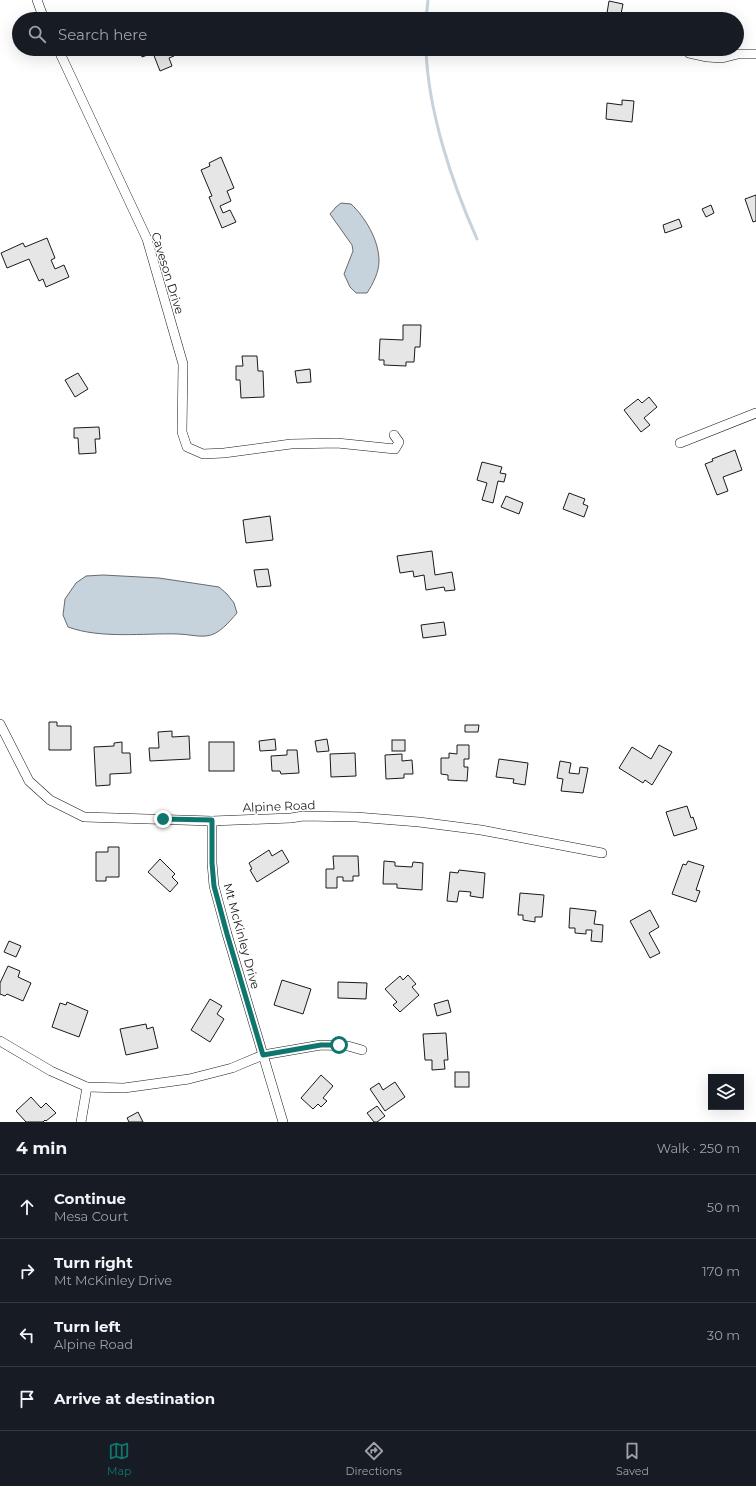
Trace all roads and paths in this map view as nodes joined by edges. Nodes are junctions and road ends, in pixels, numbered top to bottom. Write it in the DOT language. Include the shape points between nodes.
graph roads {
  1 [pos="37,0"];
  2 [pos="41,12"];
  3 [pos="744,54"];
  4 [pos="756,54"];
  5 [pos="61,56"];
  6 [pos="702,56"];
  7 [pos="730,56"];
  8 [pos="756,413"];
  9 [pos="394,435"];
  10 [pos="680,443"];
  11 [pos="0,724"];
  12 [pos="212,820"];
  13 [pos="602,853"];
  14 [pos="0,1041"];
  15 [pos="362,1050"];
  16 [pos="263,1055"];
  17 [pos="86,1087"];
  18 [pos="81,1122"];
  19 [pos="283,1122"];
  1 -- 2 [label="street"];
  3 -- 4 [label="street"];
  5 -- 9 [label="street, Caveson Drive" via="147,239 183,364 182,432 187,447 203,454 291,444 337,443 395,449 400,442"];
  6 -- 7 [label="street"];
  8 -- 10 [label="street"];
  11 -- 12 [label="street, Alpine Road" via="29,781 50,800 65,809 84,817"];
  12 -- 13 [label="street, Alpine Road" via="303,816 381,818 481,830"];
  12 -- 16 [label="street, Mt McKinley Drive" via="214,886"];
  14 -- 17 [label="street" via="51,1071"];
  15 -- 16 [label="street" via="343,1045 321,1045"];
  16 -- 17 [label="street" via="232,1068 189,1079 124,1088"];
  16 -- 19 [label="street, Mt McKinley Drive"];
  17 -- 18 [label="street"];
}
